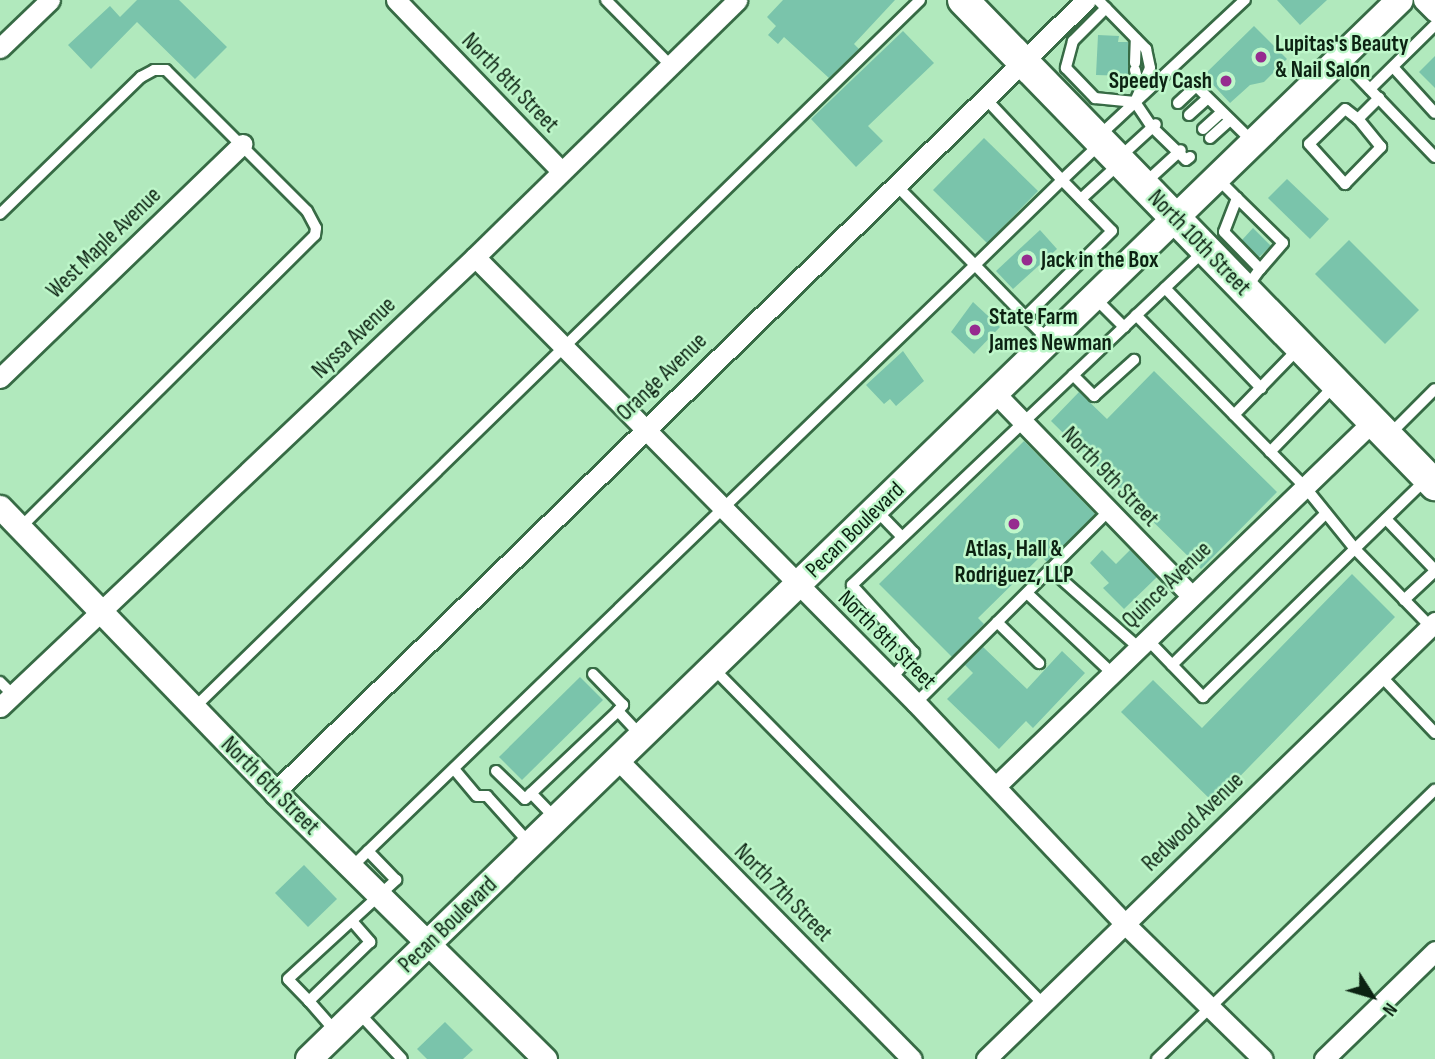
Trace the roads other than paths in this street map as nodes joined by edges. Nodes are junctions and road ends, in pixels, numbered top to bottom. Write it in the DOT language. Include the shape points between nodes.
graph roads {
  1 [pos="50,0"];
  2 [pos="397,0"];
  3 [pos="606,0"];
  4 [pos="737,0"];
  5 [pos="920,0"];
  6 [pos="963,0"];
  7 [pos="1086,0"];
  8 [pos="1098,0"];
  9 [pos="1245,0"];
  10 [pos="1400,0"];
  11 [pos="1423,0"];
  12 [pos="1106,8"];
  13 [pos="1435,12"];
  14 [pos="1435,25"];
  15 [pos="1051,34"];
  16 [pos="1136,39"];
  17 [pos="2,41"];
  18 [pos="1070,51"];
  19 [pos="1340,57"];
  20 [pos="1023,61"];
  21 [pos="670,65"];
  22 [pos="1393,66"];
  23 [pos="1067,88"];
  24 [pos="1370,89"];
  25 [pos="1140,91"];
  26 [pos="985,98"];
  27 [pos="1208,98"];
  28 [pos="1379,98"];
  29 [pos="1135,102"];
  30 [pos="1178,103"];
  31 [pos="1435,113"];
  32 [pos="1189,115"];
  33 [pos="1226,116"];
  34 [pos="1358,120"];
  35 [pos="1154,125"];
  36 [pos="1207,134"];
  37 [pos="1252,141"];
  38 [pos="242,144"];
  39 [pos="1109,150"];
  40 [pos="1435,156"];
  41 [pos="560,170"];
  42 [pos="1216,176"];
  43 [pos="1062,180"];
  44 [pos="895,185"];
  45 [pos="1143,185"];
  46 [pos="1237,198"];
  47 [pos="1081,199"];
  48 [pos="0,214"];
  49 [pos="1174,216"];
  50 [pos="1205,249"];
  51 [pos="475,257"];
  52 [pos="975,265"];
  53 [pos="1253,279"];
  54 [pos="1165,288"];
  55 [pos="1094,296"];
  56 [pos="1136,315"];
  57 [pos="1025,317"];
  58 [pos="1124,327"];
  59 [pos="1048,340"];
  60 [pos="564,347"];
  61 [pos="1300,347"];
  62 [pos="1134,360"];
  63 [pos="1073,375"];
  64 [pos="0,378"];
  65 [pos="1336,384"];
  66 [pos="1261,388"];
  67 [pos="1435,389"];
  68 [pos="995,393"];
  69 [pos="1234,415"];
  70 [pos="1022,422"];
  71 [pos="644,429"];
  72 [pos="1380,429"];
  73 [pos="1270,452"];
  74 [pos="1431,482"];
  75 [pos="1305,487"];
  76 [pos="0,507"];
  77 [pos="876,509"];
  78 [pos="723,510"];
  79 [pos="1109,511"];
  80 [pos="1326,513"];
  81 [pos="1386,519"];
  82 [pos="20,528"];
  83 [pos="902,537"];
  84 [pos="1355,549"];
  85 [pos="1050,569"];
  86 [pos="1435,570"];
  87 [pos="798,585"];
  88 [pos="1027,593"];
  89 [pos="1191,595"];
  90 [pos="1405,600"];
  91 [pos="101,614"];
  92 [pos="997,622"];
  93 [pos="1432,629"];
  94 [pos="1142,643"];
  95 [pos="1040,663"];
  96 [pos="1172,665"];
  97 [pos="713,668"];
  98 [pos="1112,673"];
  99 [pos="593,674"];
  100 [pos="1380,675"];
  101 [pos="891,679"];
  102 [pos="4,695"];
  103 [pos="916,704"];
  104 [pos="194,708"];
  105 [pos="618,710"];
  106 [pos="1435,733"];
  107 [pos="642,737"];
  108 [pos="618,761"];
  109 [pos="454,769"];
  110 [pos="496,771"];
  111 [pos="996,786"];
  112 [pos="1435,790"];
  113 [pos="275,792"];
  114 [pos="531,793"];
  115 [pos="557,820"];
  116 [pos="531,845"];
  117 [pos="368,851"];
  118 [pos="352,867"];
  119 [pos="380,895"];
  120 [pos="352,920"];
  121 [pos="1124,923"];
  122 [pos="429,943"];
  123 [pos="1435,951"];
  124 [pos="309,1001"];
  125 [pos="1042,1003"];
  126 [pos="1210,1007"];
  127 [pos="358,1012"];
  128 [pos="337,1032"];
  129 [pos="309,1059"];
  130 [pos="402,1059"];
  131 [pos="545,1059"];
  132 [pos="912,1059"];
  133 [pos="986,1059"];
  134 [pos="1157,1059"];
  135 [pos="1264,1059"];
  136 [pos="1324,1059"];
  1 -- 17 [label="street"];
  2 -- 41 [label="street, North 8th Street"];
  3 -- 21 [label="lane"];
  4 -- 21 [label="street, Nyssa Avenue"];
  5 -- 60 [label="lane"];
  6 -- 20 [label="main road, North 10th Street"];
  7 -- 15 [label="street, Orange Avenue"];
  8 -- 12 [label="lane"];
  9 -- 29 [label="lane"];
  10 -- 19 [label="main road, Pecan Boulevard"];
  11 -- 13 [label="street"];
  12 -- 16 [label="lane"];
  12 -- 18 [label="lane" via="1073,41"];
  14 -- 22 [label="lane"];
  15 -- 18 [label="lane"];
  15 -- 20 [label="street, Orange Avenue"];
  16 -- 25 [label="lane"];
  16 -- 25 [label="lane" via="1146,49 1150,68"];
  18 -- 23 [label="lane"];
  19 -- 24 [label="lane"];
  19 -- 37 [label="main road, Pecan Boulevard"];
  20 -- 23 [label="main road, North 10th Street"];
  20 -- 26 [label="street, Orange Avenue"];
  21 -- 41 [label="street, Nyssa Avenue"];
  22 -- 24 [label="lane"];
  22 -- 31 [label="lane"];
  23 -- 29 [label="lane" via="1095,98"];
  23 -- 39 [label="main road, North 10th Street"];
  24 -- 28 [label="lane"];
  25 -- 29 [label="lane"];
  26 -- 43 [label="lane"];
  26 -- 44 [label="street, Orange Avenue"];
  27 -- 30 [label="lane" via="1196,86"];
  27 -- 32 [label="lane"];
  27 -- 33 [label="lane"];
  28 -- 34 [label="lane"];
  28 -- 40 [label="lane"];
  29 -- 35 [label="lane"];
  29 -- 39 [label="lane"];
  33 -- 36 [label="lane"];
  33 -- 37 [label="lane"];
  34 -- 34 [label="lane" via="1381,147 1345,184 1309,144 1345,109"];
  35 -- 39 [label="lane"];
  35 -- 45 [label="lane" via="1183,153"];
  37 -- 42 [label="main road, Pecan Boulevard"];
  38 -- 48 [label="lane" via="175,75 154,70"];
  38 -- 64 [label="street, West Maple Avenue"];
  38 -- 82 [label="lane" via="307,211 314,220 315,235"];
  39 -- 43 [label="lane"];
  39 -- 45 [label="main road, North 10th Street"];
  39 -- 47 [label="lane"];
  41 -- 51 [label="street, Nyssa Avenue"];
  42 -- 46 [label="lane"];
  42 -- 49 [label="main road, Pecan Boulevard"];
  43 -- 47 [label="lane"];
  43 -- 52 [label="lane"];
  44 -- 52 [label="lane"];
  44 -- 71 [label="street, Orange Avenue"];
  45 -- 49 [label="main road, North 10th Street"];
  46 -- 53 [label="lane" via="1224,232 1248,252"];
  46 -- 53 [label="lane" via="1266,234 1283,243"];
  47 -- 57 [label="lane" via="1112,231"];
  49 -- 50 [label="main road, North 10th Street"];
  49 -- 55 [label="main road, Pecan Boulevard"];
  50 -- 53 [label="main road, North 10th Street"];
  50 -- 54 [label="lane"];
  51 -- 60 [label="street, North 8th Street"];
  51 -- 91 [label="street, Nyssa Avenue"];
  52 -- 57 [label="lane"];
  52 -- 78 [label="lane"];
  53 -- 61 [label="main road, North 10th Street"];
  54 -- 56 [label="lane"];
  54 -- 66 [label="lane"];
  55 -- 58 [label="lane"];
  55 -- 59 [label="main road, Pecan Boulevard"];
  56 -- 58 [label="lane"];
  56 -- 69 [label="lane"];
  57 -- 59 [label="lane"];
  58 -- 63 [label="lane"];
  59 -- 68 [label="main road, Pecan Boulevard"];
  60 -- 71 [label="street, North 8th Street"];
  60 -- 104 [label="lane"];
  61 -- 65 [label="main road, North 10th Street"];
  61 -- 66 [label="lane"];
  62 -- 63 [label="lane" via="1094,396"];
  63 -- 70 [label="lane"];
  65 -- 72 [label="main road, North 10th Street"];
  65 -- 73 [label="lane"];
  66 -- 69 [label="lane"];
  67 -- 72 [label="lane"];
  68 -- 70 [label="street, North 9th Street"];
  68 -- 77 [label="main road, Pecan Boulevard"];
  69 -- 73 [label="lane"];
  70 -- 79 [label="street, North 9th Street"];
  70 -- 83 [label="lane"];
  71 -- 78 [label="street, North 8th Street"];
  71 -- 113 [label="street, Orange Avenue"];
  72 -- 74 [label="main road, North 10th Street"];
  72 -- 75 [label="street, Quince Avenue"];
  73 -- 75 [label="lane"];
  74 -- 81 [label="lane"];
  75 -- 80 [label="lane"];
  75 -- 89 [label="street, Quince Avenue"];
  76 -- 82 [label="street, North 6th Street"];
  77 -- 83 [label="lane"];
  77 -- 87 [label="main road, Pecan Boulevard"];
  78 -- 87 [label="street, North 8th Street"];
  78 -- 109 [label="lane"];
  79 -- 85 [label="lane"];
  79 -- 89 [label="street, North 9th Street"];
  80 -- 84 [label="lane"];
  80 -- 96 [label="lane"];
  81 -- 84 [label="lane"];
  81 -- 86 [label="lane"];
  82 -- 91 [label="street, North 6th Street"];
  83 -- 101 [label="lane" via="852,586 914,653"];
  84 -- 90 [label="lane"];
  84 -- 96 [label="lane" via="1203,697"];
  85 -- 88 [label="lane"];
  85 -- 94 [label="lane"];
  86 -- 90 [label="lane"];
  87 -- 97 [label="main road, Pecan Boulevard"];
  87 -- 101 [label="street, North 8th Street"];
  88 -- 92 [label="lane"];
  88 -- 98 [label="lane"];
  89 -- 94 [label="street, Quince Avenue"];
  90 -- 93 [label="lane"];
  91 -- 102 [label="street, Nyssa Avenue"];
  91 -- 104 [label="street, North 6th Street"];
  92 -- 95 [label="lane"];
  92 -- 103 [label="lane"];
  93 -- 100 [label="street, Redwood Avenue"];
  94 -- 96 [label="lane"];
  94 -- 98 [label="street, Quince Avenue"];
  97 -- 107 [label="main road, Pecan Boulevard"];
  97 -- 125 [label="lane"];
  98 -- 111 [label="street, Quince Avenue"];
  99 -- 105 [label="lane" via="623,705"];
  100 -- 106 [label="lane"];
  100 -- 121 [label="street, Redwood Avenue"];
  101 -- 103 [label="street, North 8th Street"];
  103 -- 111 [label="street, North 8th Street"];
  104 -- 113 [label="street, North 6th Street"];
  105 -- 107 [label="lane"];
  105 -- 114 [label="lane"];
  107 -- 108 [label="main road, Pecan Boulevard"];
  108 -- 115 [label="main road, Pecan Boulevard"];
  108 -- 132 [label="street, North 7th Street"];
  109 -- 116 [label="lane" via="477,796 487,796"];
  109 -- 117 [label="lane"];
  110 -- 114 [label="lane" via="525,799"];
  111 -- 121 [label="street, North 8th Street"];
  112 -- 126 [label="lane"];
  113 -- 118 [label="street, North 6th Street"];
  114 -- 115 [label="lane"];
  115 -- 116 [label="main road, Pecan Boulevard"];
  116 -- 122 [label="main road, Pecan Boulevard"];
  117 -- 118 [label="lane"];
  117 -- 119 [label="lane" via="396,880"];
  118 -- 119 [label="street, North 6th Street"];
  119 -- 120 [label="lane"];
  119 -- 122 [label="street, North 6th Street"];
  120 -- 124 [label="lane" via="370,942"];
  120 -- 124 [label="lane" via="288,979"];
  121 -- 125 [label="street, Redwood Avenue"];
  121 -- 126 [label="street, North 8th Street"];
  122 -- 127 [label="main road, Pecan Boulevard"];
  122 -- 131 [label="street, North 6th Street"];
  123 -- 136 [label="street"];
  124 -- 128 [label="lane"];
  125 -- 133 [label="street, Redwood Avenue"];
  126 -- 134 [label="lane"];
  126 -- 135 [label="street, North 8th Street"];
  127 -- 128 [label="main road, Pecan Boulevard"];
  127 -- 130 [label="lane"];
  128 -- 129 [label="main road, Pecan Boulevard"];
}
